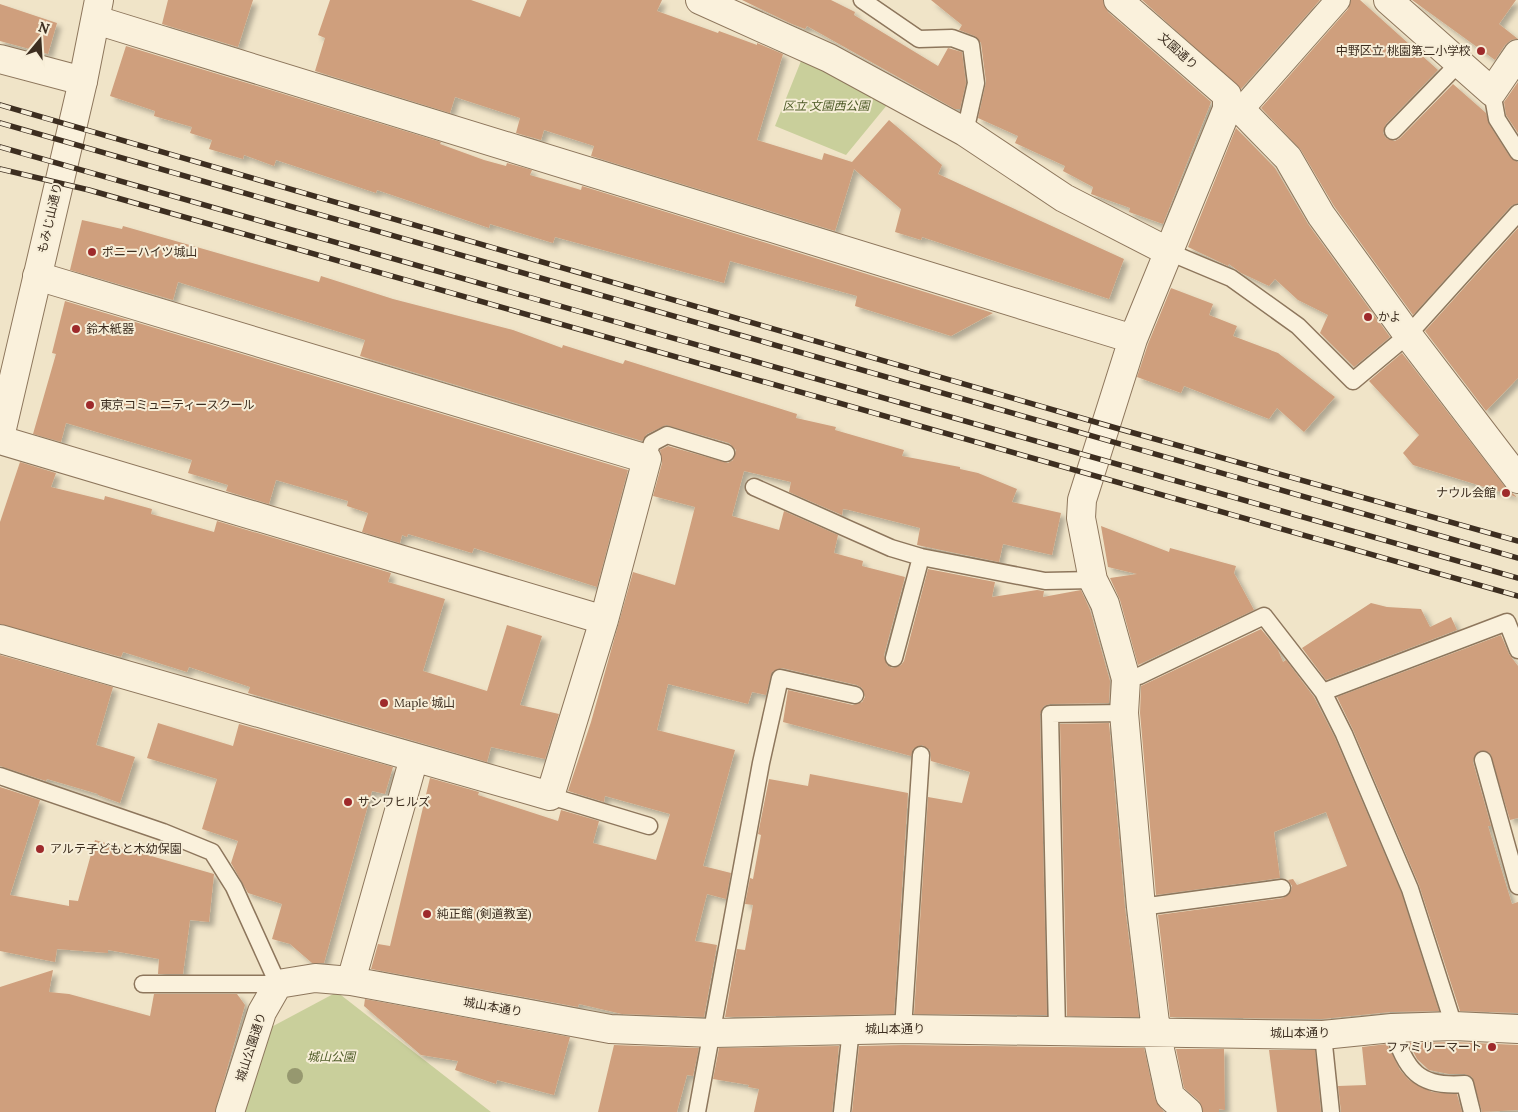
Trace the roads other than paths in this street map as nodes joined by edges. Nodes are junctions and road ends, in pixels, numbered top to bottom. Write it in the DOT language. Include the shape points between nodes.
graph roads {
  1 [pos="700,0"];
  2 [pos="862,0"];
  3 [pos="1118,0"];
  4 [pos="1338,0"];
  5 [pos="1388,0"];
  6 [pos="98,10"];
  7 [pos="1518,54"];
  8 [pos="0,59"];
  9 [pos="1459,63"];
  10 [pos="83,81"];
  11 [pos="1492,92"];
  12 [pos="1234,110"];
  13 [pos="1393,131"];
  14 [pos="965,132"];
  15 [pos="1518,152"];
  16 [pos="1518,213"];
  17 [pos="1169,252"];
  18 [pos="37,276"];
  19 [pos="1408,335"];
  20 [pos="1132,339"];
  21 [pos="0,438"];
  22 [pos="726,453"];
  23 [pos="647,459"];
  24 [pos="1518,479"];
  25 [pos="754,486"];
  26 [pos="922,557"];
  27 [pos="1093,580"];
  28 [pos="604,620"];
  29 [pos="0,639"];
  30 [pos="1518,650"];
  31 [pos="894,658"];
  32 [pos="1126,679"];
  33 [pos="1323,692"];
  34 [pos="855,695"];
  35 [pos="1124,713"];
  36 [pos="921,755"];
  37 [pos="414,758"];
  38 [pos="1483,760"];
  39 [pos="0,776"];
  40 [pos="550,796"];
  41 [pos="649,826"];
  42 [pos="1518,886"];
  43 [pos="1282,888"];
  44 [pos="1142,907"];
  45 [pos="351,982"];
  46 [pos="143,984"];
  47 [pos="278,984"];
  48 [pos="1454,1026"];
  49 [pos="1392,1028"];
  50 [pos="851,1029"];
  51 [pos="903,1029"];
  52 [pos="1518,1029"];
  53 [pos="1057,1031"];
  54 [pos="1156,1031"];
  55 [pos="713,1033"];
  56 [pos="1323,1035"];
  57 [pos="230,1112"];
  58 [pos="697,1112"];
  59 [pos="842,1112"];
  60 [pos="1188,1112"];
  61 [pos="1331,1112"];
  62 [pos="1472,1112"];
  1 -- 14 [label="street" via="829,58"];
  2 -- 14 [label="lane" via="920,39 952,38 972,45 976,83"];
  3 -- 12 [label="street, 文園通り" via="1226,95"];
  4 -- 12 [label="street"];
  5 -- 9 [label="street"];
  6 -- 10 [label="street, もみじ山通り"];
  6 -- 20 [label="street"];
  7 -- 11 [label="street"];
  8 -- 10 [label="street"];
  9 -- 11 [label="street"];
  9 -- 13 [label="lane"];
  10 -- 18 [label="street, もみじ山通り"];
  11 -- 15 [label="lane" via="1497,119"];
  12 -- 17 [label="street"];
  12 -- 19 [label="street" via="1288,158 1321,215"];
  14 -- 17 [label="street" via="1064,198"];
  16 -- 19 [label="lane"];
  17 -- 19 [label="lane" via="1238,283 1298,326 1353,381"];
  17 -- 20 [label="street"];
  18 -- 21 [label="street, もみじ山通り"];
  18 -- 23 [label="street"];
  19 -- 24 [label="street"];
  20 -- 27 [label="street" via="1082,500 1081,518"];
  21 -- 28 [label="street"];
  22 -- 23 [label="lane" via="667,435 652,443"];
  23 -- 28 [label="street"];
  25 -- 26 [label="lane" via="891,548"];
  26 -- 27 [label="lane" via="1045,581"];
  26 -- 31 [label="lane"];
  27 -- 32 [label="street" via="1105,604"];
  28 -- 40 [label="street"];
  29 -- 37 [label="street"];
  30 -- 33 [label="lane" via="1507,622"];
  32 -- 33 [label="lane" via="1139,676 1264,616"];
  32 -- 35 [label="street"];
  33 -- 48 [label="lane" via="1410,889"];
  34 -- 55 [label="lane" via="780,678"];
  35 -- 44 [label="street"];
  35 -- 53 [label="lane" via="1050,714"];
  36 -- 51 [label="lane"];
  37 -- 40 [label="street"];
  37 -- 45 [label="street"];
  38 -- 42 [label="lane"];
  39 -- 47 [label="lane" via="212,852 234,887"];
  40 -- 41 [label="lane"];
  43 -- 44 [label="lane"];
  44 -- 54 [label="street"];
  45 -- 47 [label="street, 城山本通り" via="315,978"];
  45 -- 55 [label="street, 城山本通り" via="610,1029"];
  46 -- 47 [label="lane"];
  47 -- 57 [label="street, 城山公園通り" via="262,1012"];
  48 -- 49 [label="street, 城山本通り"];
  48 -- 52 [label="street, 城山本通り"];
  49 -- 56 [label="street, 城山本通り"];
  49 -- 62 [label="lane" via="1401,1053 1415,1075 1430,1082 1466,1084"];
  50 -- 51 [label="street, 城山本通り"];
  50 -- 55 [label="street, 城山本通り"];
  50 -- 59 [label="lane"];
  51 -- 53 [label="street, 城山本通り"];
  53 -- 54 [label="street, 城山本通り"];
  54 -- 56 [label="street, 城山本通り"];
  54 -- 60 [label="street" via="1170,1096"];
  55 -- 58 [label="lane"];
  56 -- 61 [label="lane"];
}
